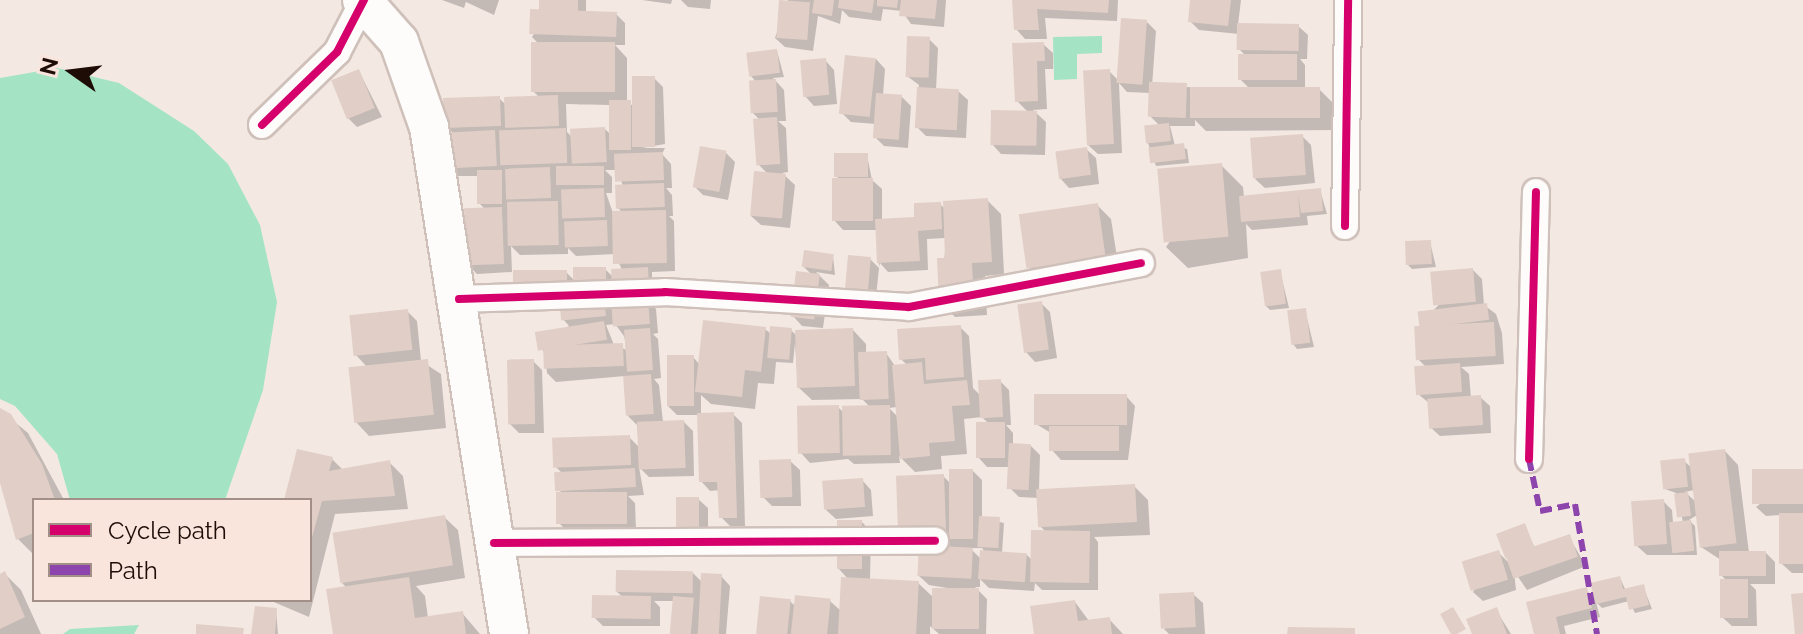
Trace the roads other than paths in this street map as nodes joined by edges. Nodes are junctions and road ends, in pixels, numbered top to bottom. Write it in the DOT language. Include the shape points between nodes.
graph roads {
  1 [pos="363,0"];
  2 [pos="1348,0"];
  3 [pos="262,125"];
  4 [pos="1536,192"];
  5 [pos="1345,226"];
  6 [pos="1141,263"];
  7 [pos="459,299"];
  8 [pos="1529,459"];
  9 [pos="935,541"];
  10 [pos="494,543"];
  11 [pos="509,634"];
  1 -- 3 [label="street" via="337,52"];
  1 -- 7 [label="main road" via="399,42 429,127"];
  2 -- 5 [label="street"];
  4 -- 8 [label="street"];
  6 -- 7 [label="street" via="909,307 665,292"];
  7 -- 10 [label="main road"];
  9 -- 10 [label="street"];
  10 -- 11 [label="main road"];
}
